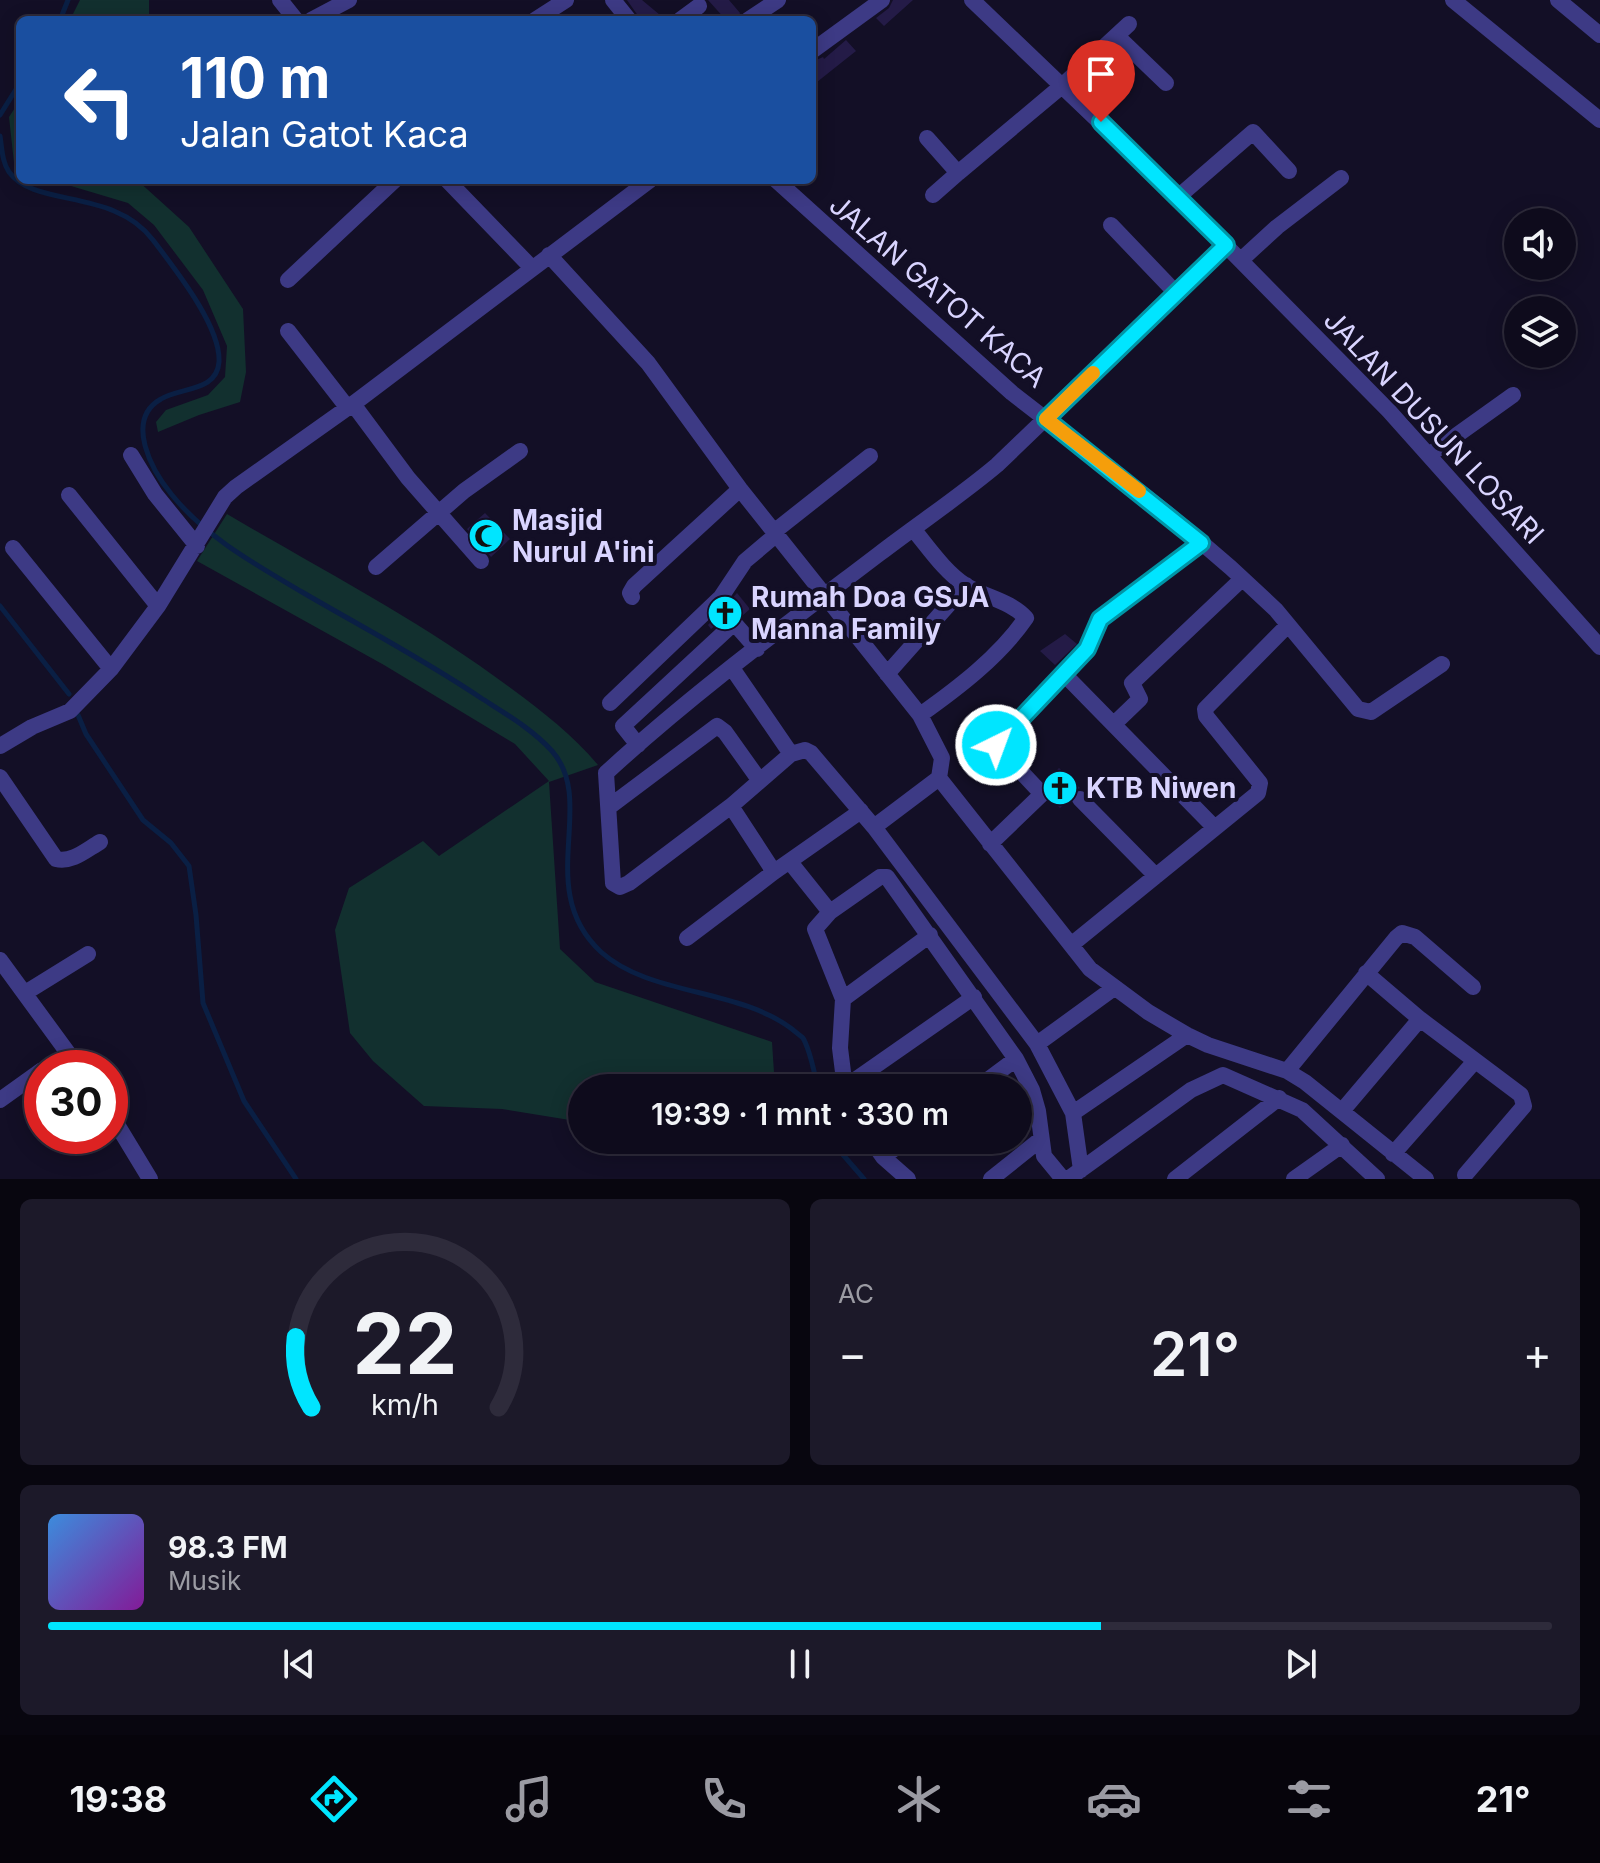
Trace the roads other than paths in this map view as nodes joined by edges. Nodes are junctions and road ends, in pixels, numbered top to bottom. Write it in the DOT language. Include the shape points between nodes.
graph roads {
  1 [pos="280,0"];
  2 [pos="349,0"];
  3 [pos="566,0"];
  4 [pos="613,0"];
  5 [pos="778,0"];
  6 [pos="882,0"];
  7 [pos="972,0"];
  8 [pos="1453,0"];
  9 [pos="1558,0"];
  10 [pos="699,6"];
  11 [pos="293,16"];
  12 [pos="319,16"];
  13 [pos="541,16"];
  14 [pos="626,16"];
  15 [pos="685,16"];
  16 [pos="754,16"];
  17 [pos="1600,35"];
  18 [pos="816,48"];
  19 [pos="1166,83"];
  20 [pos="1063,85"];
  21 [pos="1600,120"];
  22 [pos="927,138"];
  23 [pos="1289,171"];
  24 [pos="958,173"];
  25 [pos="1341,178"];
  26 [pos="391,184"];
  27 [pos="451,184"];
  28 [pos="645,184"];
  29 [pos="780,184"];
  30 [pos="933,195"];
  31 [pos="1178,197"];
  32 [pos="1111,225"];
  33 [pos="1226,245"];
  34 [pos="549,255"];
  35 [pos="1241,260"];
  36 [pos="532,268"];
  37 [pos="288,280"];
  38 [pos="1176,293"];
  39 [pos="288,331"];
  40 [pos="1513,395"];
  41 [pos="350,406"];
  42 [pos="1046,419"];
  43 [pos="520,451"];
  44 [pos="131,455"];
  45 [pos="1429,455"];
  46 [pos="870,456"];
  47 [pos="740,489"];
  48 [pos="69,495"];
  49 [pos="437,513"];
  50 [pos="913,529"];
  51 [pos="776,533"];
  52 [pos="199,543"];
  53 [pos="1201,543"];
  54 [pos="13,548"];
  55 [pos="481,561"];
  56 [pos="376,567"];
  57 [pos="1242,579"];
  58 [pos="966,585"];
  59 [pos="632,597"];
  60 [pos="824,597"];
  61 [pos="158,606"];
  62 [pos="1288,625"];
  63 [pos="1600,647"];
  64 [pos="757,649"];
  65 [pos="1442,664"];
  66 [pos="732,668"];
  67 [pos="111,669"];
  68 [pos="887,674"];
  69 [pos="1064,674"];
  70 [pos="610,703"];
  71 [pos="920,715"];
  72 [pos="1114,724"];
  73 [pos="638,745"];
  74 [pos="0,746"];
  75 [pos="791,754"];
  76 [pos="0,777"];
  77 [pos="939,778"];
  78 [pos="760,781"];
  79 [pos="1080,799"];
  80 [pos="731,806"];
  81 [pos="609,807"];
  82 [pos="861,811"];
  83 [pos="874,827"];
  84 [pos="1215,828"];
  85 [pos="100,842"];
  86 [pos="990,844"];
  87 [pos="790,862"];
  88 [pos="774,872"];
  89 [pos="1156,876"];
  90 [pos="830,912"];
  91 [pos="930,935"];
  92 [pos="687,938"];
  93 [pos="1071,945"];
  94 [pos="88,954"];
  95 [pos="0,960"];
  96 [pos="1366,973"];
  97 [pos="1473,987"];
  98 [pos="1114,988"];
  99 [pos="25,993"];
  100 [pos="974,997"];
  101 [pos="843,999"];
  102 [pos="1420,1019"];
  103 [pos="1187,1035"];
  104 [pos="1037,1044"];
  105 [pos="66,1050"];
  106 [pos="1016,1059"];
  107 [pos="1475,1061"];
  108 [pos="1287,1071"];
  109 [pos="843,1074"];
  110 [pos="865,1074"];
  111 [pos="996,1074"];
  112 [pos="24,1083"];
  113 [pos="1279,1098"];
  114 [pos="0,1100"];
  115 [pos="1342,1111"];
  116 [pos="1073,1113"];
  117 [pos="1041,1139"];
  118 [pos="128,1143"];
  119 [pos="1342,1145"];
  120 [pos="881,1154"];
  121 [pos="887,1154"];
  122 [pos="1393,1154"];
  123 [pos="883,1157"];
  124 [pos="1465,1175"];
  125 [pos="1071,1176"];
  126 [pos="150,1179"];
  127 [pos="908,1179"];
  128 [pos="991,1179"];
  129 [pos="1175,1179"];
  130 [pos="1294,1179"];
  131 [pos="1377,1179"];
  132 [pos="1426,1179"];
  1 -- 11 [label="street"];
  2 -- 12 [label="street"];
  3 -- 13 [label="street"];
  4 -- 14 [label="street"];
  5 -- 16 [label="street"];
  6 -- 18 [label="street"];
  7 -- 20 [label="street, JALAN DUSUN LOSARI"];
  8 -- 21 [label="street"];
  9 -- 17 [label="street"];
  10 -- 15 [label="street"];
  19 -- 20 [label="street" via="1123,30"];
  20 -- 24 [label="street"];
  20 -- 31 [label="street, JALAN DUSUN LOSARI"];
  22 -- 24 [label="street"];
  23 -- 31 [label="street" via="1253,132"];
  24 -- 30 [label="street"];
  25 -- 35 [label="street"];
  26 -- 37 [label="street"];
  27 -- 36 [label="street"];
  28 -- 34 [label="street"];
  29 -- 42 [label="street, JALAN GATOT KACA"];
  31 -- 33 [label="street, JALAN DUSUN LOSARI"];
  32 -- 38 [label="street"];
  33 -- 35 [label="street, JALAN DUSUN LOSARI"];
  33 -- 38 [label="street"];
  34 -- 36 [label="street"];
  34 -- 47 [label="street" via="648,363"];
  35 -- 45 [label="street, JALAN DUSUN LOSARI"];
  36 -- 41 [label="street"];
  38 -- 42 [label="street"];
  39 -- 41 [label="street"];
  40 -- 45 [label="street"];
  41 -- 49 [label="street"];
  41 -- 52 [label="street" via="236,487"];
  42 -- 50 [label="street" via="958,498"];
  42 -- 53 [label="street, JALAN GATOT KACA"];
  43 -- 49 [label="street"];
  44 -- 52 [label="street" via="155,494"];
  45 -- 63 [label="street, JALAN DUSUN LOSARI"];
  46 -- 51 [label="street"];
  47 -- 51 [label="street"];
  47 -- 59 [label="street" via="634,586"];
  48 -- 61 [label="street"];
  49 -- 55 [label="street"];
  49 -- 56 [label="street"];
  50 -- 58 [label="street"];
  50 -- 60 [label="street"];
  51 -- 60 [label="street"];
  51 -- 70 [label="street" via="745,561 721,597"];
  52 -- 61 [label="street"];
  53 -- 57 [label="street, JALAN GATOT KACA"];
  53 -- 69 [label="street" via="1100,619 1087,649"];
  54 -- 67 [label="street"];
  57 -- 62 [label="street, JALAN GATOT KACA"];
  57 -- 72 [label="street" via="1132,683 1140,698"];
  58 -- 68 [label="street"];
  58 -- 71 [label="street" via="1014,608 1025,620 982,666"];
  60 -- 64 [label="street"];
  60 -- 68 [label="street"];
  61 -- 67 [label="street"];
  62 -- 65 [label="street, JALAN GATOT KACA" via="1358,709 1367,713"];
  62 -- 84 [label="street" via="1205,709 1261,786"];
  64 -- 66 [label="street"];
  64 -- 73 [label="street" via="732,625 622,727"];
  66 -- 73 [label="street"];
  66 -- 75 [label="street"];
  67 -- 74 [label="street" via="70,711"];
  68 -- 71 [label="street"];
  69 -- 72 [label="street"];
  69 -- 86 [label="street" via="996,745 1042,794"];
  71 -- 77 [label="street" via="942,758"];
  72 -- 84 [label="street"];
  73 -- 81 [label="street" via="606,773"];
  75 -- 78 [label="street"];
  75 -- 82 [label="street" via="811,753"];
  76 -- 85 [label="street" via="56,859 72,859"];
  77 -- 83 [label="street"];
  77 -- 86 [label="street"];
  78 -- 80 [label="street"];
  78 -- 81 [label="street" via="717,726"];
  79 -- 89 [label="street"];
  80 -- 81 [label="street" via="620,887 613,883"];
  80 -- 88 [label="street"];
  82 -- 83 [label="street"];
  82 -- 87 [label="street"];
  83 -- 104 [label="street"];
  84 -- 89 [label="street"];
  86 -- 93 [label="street"];
  87 -- 88 [label="street"];
  87 -- 90 [label="street"];
  88 -- 92 [label="street"];
  89 -- 93 [label="street"];
  90 -- 91 [label="street" via="887,877"];
  90 -- 101 [label="street" via="815,929"];
  91 -- 100 [label="street"];
  91 -- 101 [label="street"];
  93 -- 98 [label="street"];
  94 -- 99 [label="street"];
  95 -- 99 [label="street"];
  96 -- 97 [label="street" via="1396,938 1409,933"];
  96 -- 102 [label="street"];
  96 -- 108 [label="street"];
  98 -- 103 [label="street"];
  98 -- 104 [label="street"];
  99 -- 105 [label="street"];
  100 -- 106 [label="street"];
  100 -- 110 [label="street"];
  101 -- 109 [label="street"];
  102 -- 107 [label="street"];
  102 -- 115 [label="street"];
  103 -- 108 [label="street"];
  103 -- 116 [label="street"];
  104 -- 116 [label="street"];
  106 -- 111 [label="street"];
  106 -- 117 [label="street" via="1032,1090"];
  107 -- 122 [label="street"];
  107 -- 124 [label="street" via="1521,1095 1524,1106"];
  108 -- 115 [label="street"];
  112 -- 114 [label="street"];
  113 -- 119 [label="street" via="1302,1110"];
  113 -- 125 [label="street" via="1223,1075 1191,1090"];
  113 -- 129 [label="street"];
  115 -- 122 [label="street"];
  116 -- 125 [label="street"];
  117 -- 125 [label="street" via="1044,1156"];
  117 -- 128 [label="street"];
  118 -- 126 [label="street"];
  119 -- 130 [label="street"];
  119 -- 131 [label="street"];
  120 -- 123 [label="street"];
  121 -- 123 [label="street"];
  122 -- 132 [label="street"];
  123 -- 127 [label="street"];
}
